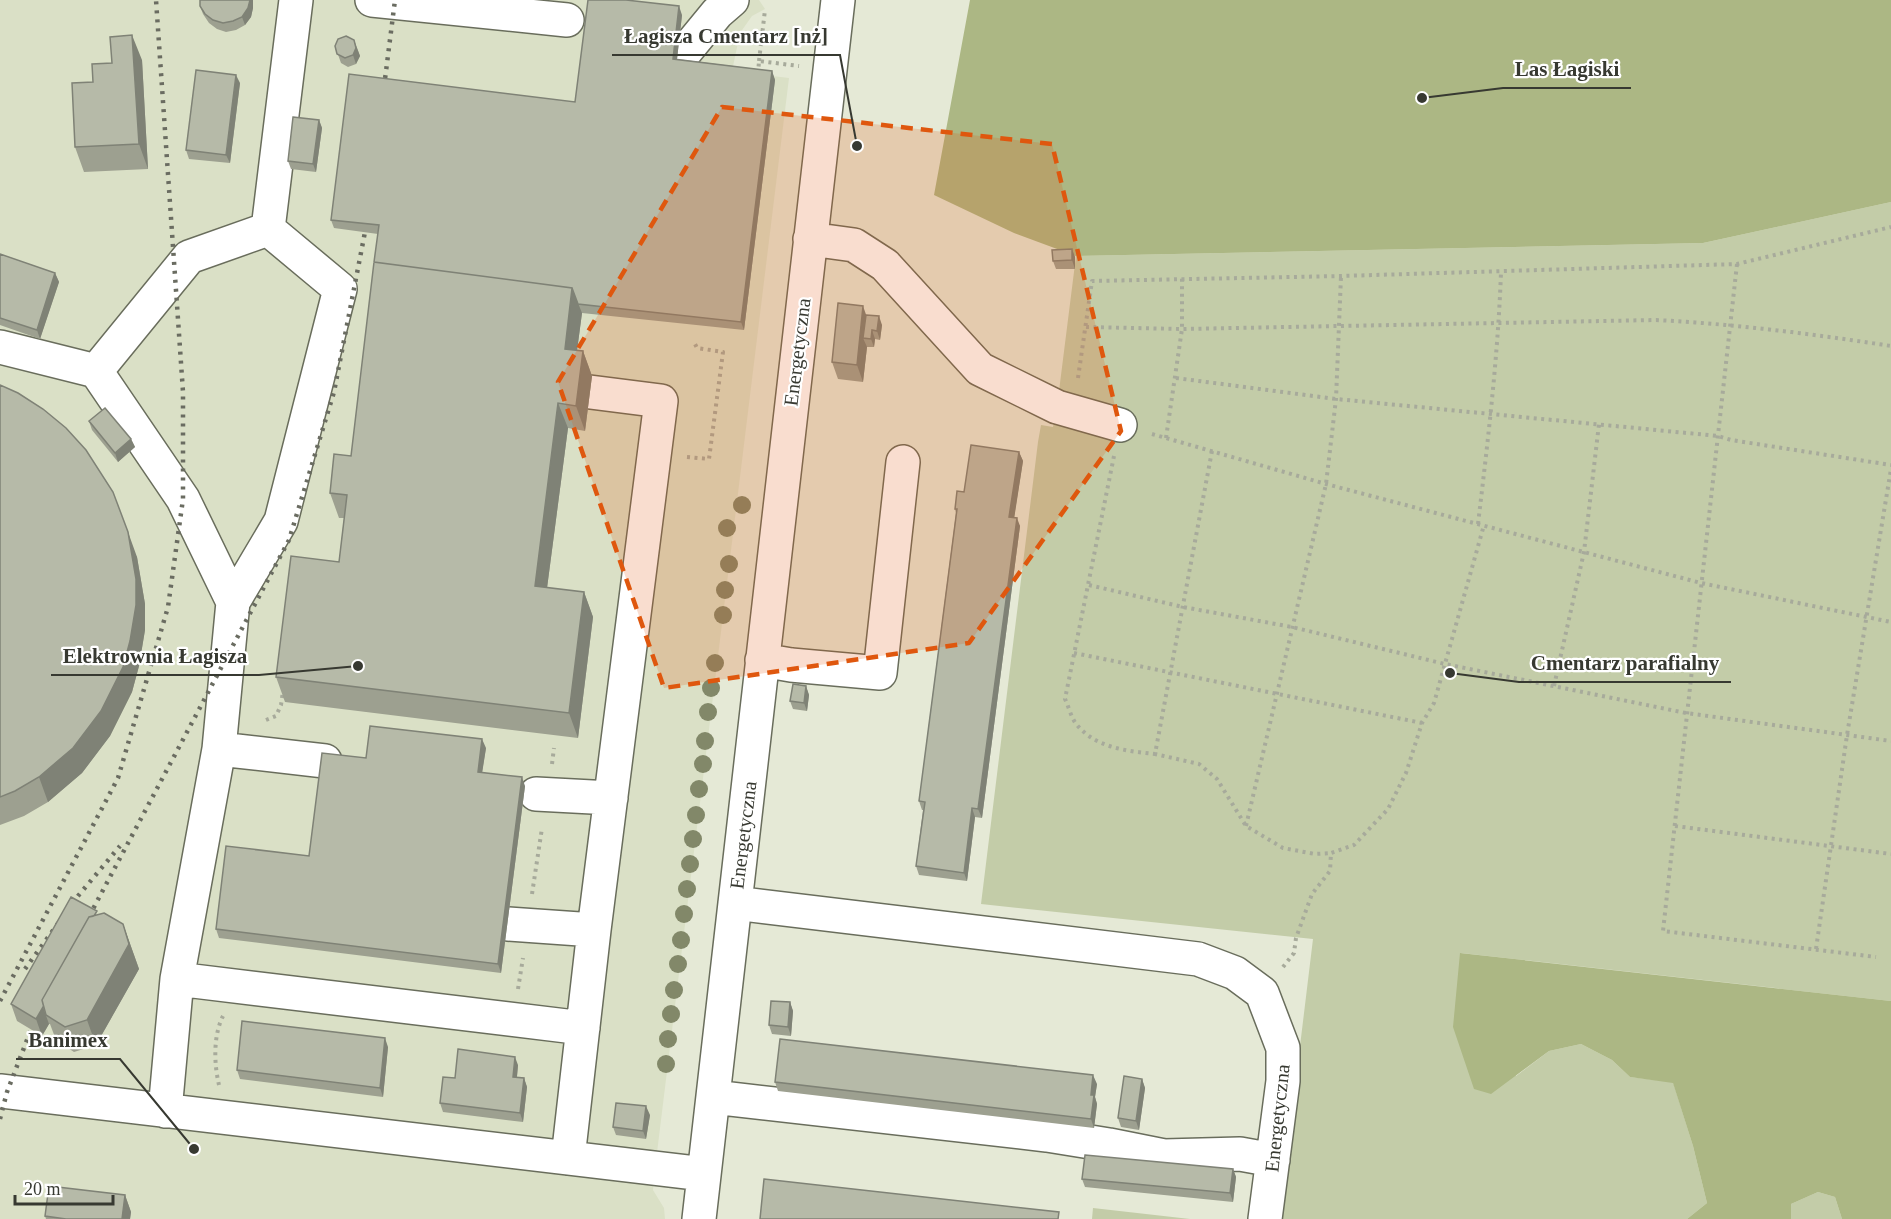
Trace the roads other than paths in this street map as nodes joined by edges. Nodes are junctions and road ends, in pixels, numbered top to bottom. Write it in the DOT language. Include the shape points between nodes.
graph roads {
  1 [pos="297,0"];
  2 [pos="372,0"];
  3 [pos="732,0"];
  4 [pos="838,0"];
  5 [pos="567,20"];
  6 [pos="680,58"];
  7 [pos="268,229"];
  8 [pos="810,239"];
  9 [pos="0,347"];
  10 [pos="96,371"];
  11 [pos="590,392"];
  12 [pos="1120,425"];
  13 [pos="903,462"];
  14 [pos="233,602"];
  15 [pos="762,660"];
  16 [pos="219,749"];
  17 [pos="325,761"];
  18 [pos="542,794"];
  19 [pos="611,798"];
  20 [pos="735,903"];
  21 [pos="518,925"];
  22 [pos="594,930"];
  23 [pos="177,979"];
  24 [pos="583,1028"];
  25 [pos="0,1091"];
  26 [pos="713,1097"];
  27 [pos="165,1111"];
  28 [pos="568,1158"];
  29 [pos="1273,1160"];
  30 [pos="704,1174"];
  31 [pos="699,1219"];
  32 [pos="1265,1219"];
  1 -- 7 [label="street"];
  2 -- 5 [label="street"];
  3 -- 6 [label="street"];
  4 -- 8 [label="street, Energetyczna"];
  7 -- 10 [label="street" via="189,257"];
  7 -- 14 [label="street" via="340,289 281,521"];
  8 -- 12 [label="street" via="854,245 885,265 980,369 1057,407"];
  8 -- 15 [label="street, Energetyczna"];
  9 -- 10 [label="street"];
  10 -- 14 [label="street" via="183,499"];
  11 -- 19 [label="street" via="661,401"];
  13 -- 15 [label="street" via="880,673"];
  14 -- 16 [label="street"];
  15 -- 20 [label="street, Energetyczna"];
  16 -- 17 [label="street"];
  16 -- 23 [label="street"];
  18 -- 19 [label="street"];
  19 -- 22 [label="street"];
  20 -- 26 [label="street"];
  20 -- 29 [label="street, Energetyczna" via="1198,959 1235,973 1262,993 1284,1048"];
  21 -- 22 [label="street"];
  22 -- 24 [label="street"];
  23 -- 24 [label="street"];
  23 -- 27 [label="street"];
  24 -- 28 [label="street"];
  25 -- 27 [label="street"];
  26 -- 29 [label="street" via="1047,1135 1164,1156 1240,1154"];
  26 -- 30 [label="street"];
  27 -- 28 [label="street"];
  28 -- 30 [label="street"];
  29 -- 32 [label="street, Energetyczna"];
  30 -- 31 [label="street"];
}
